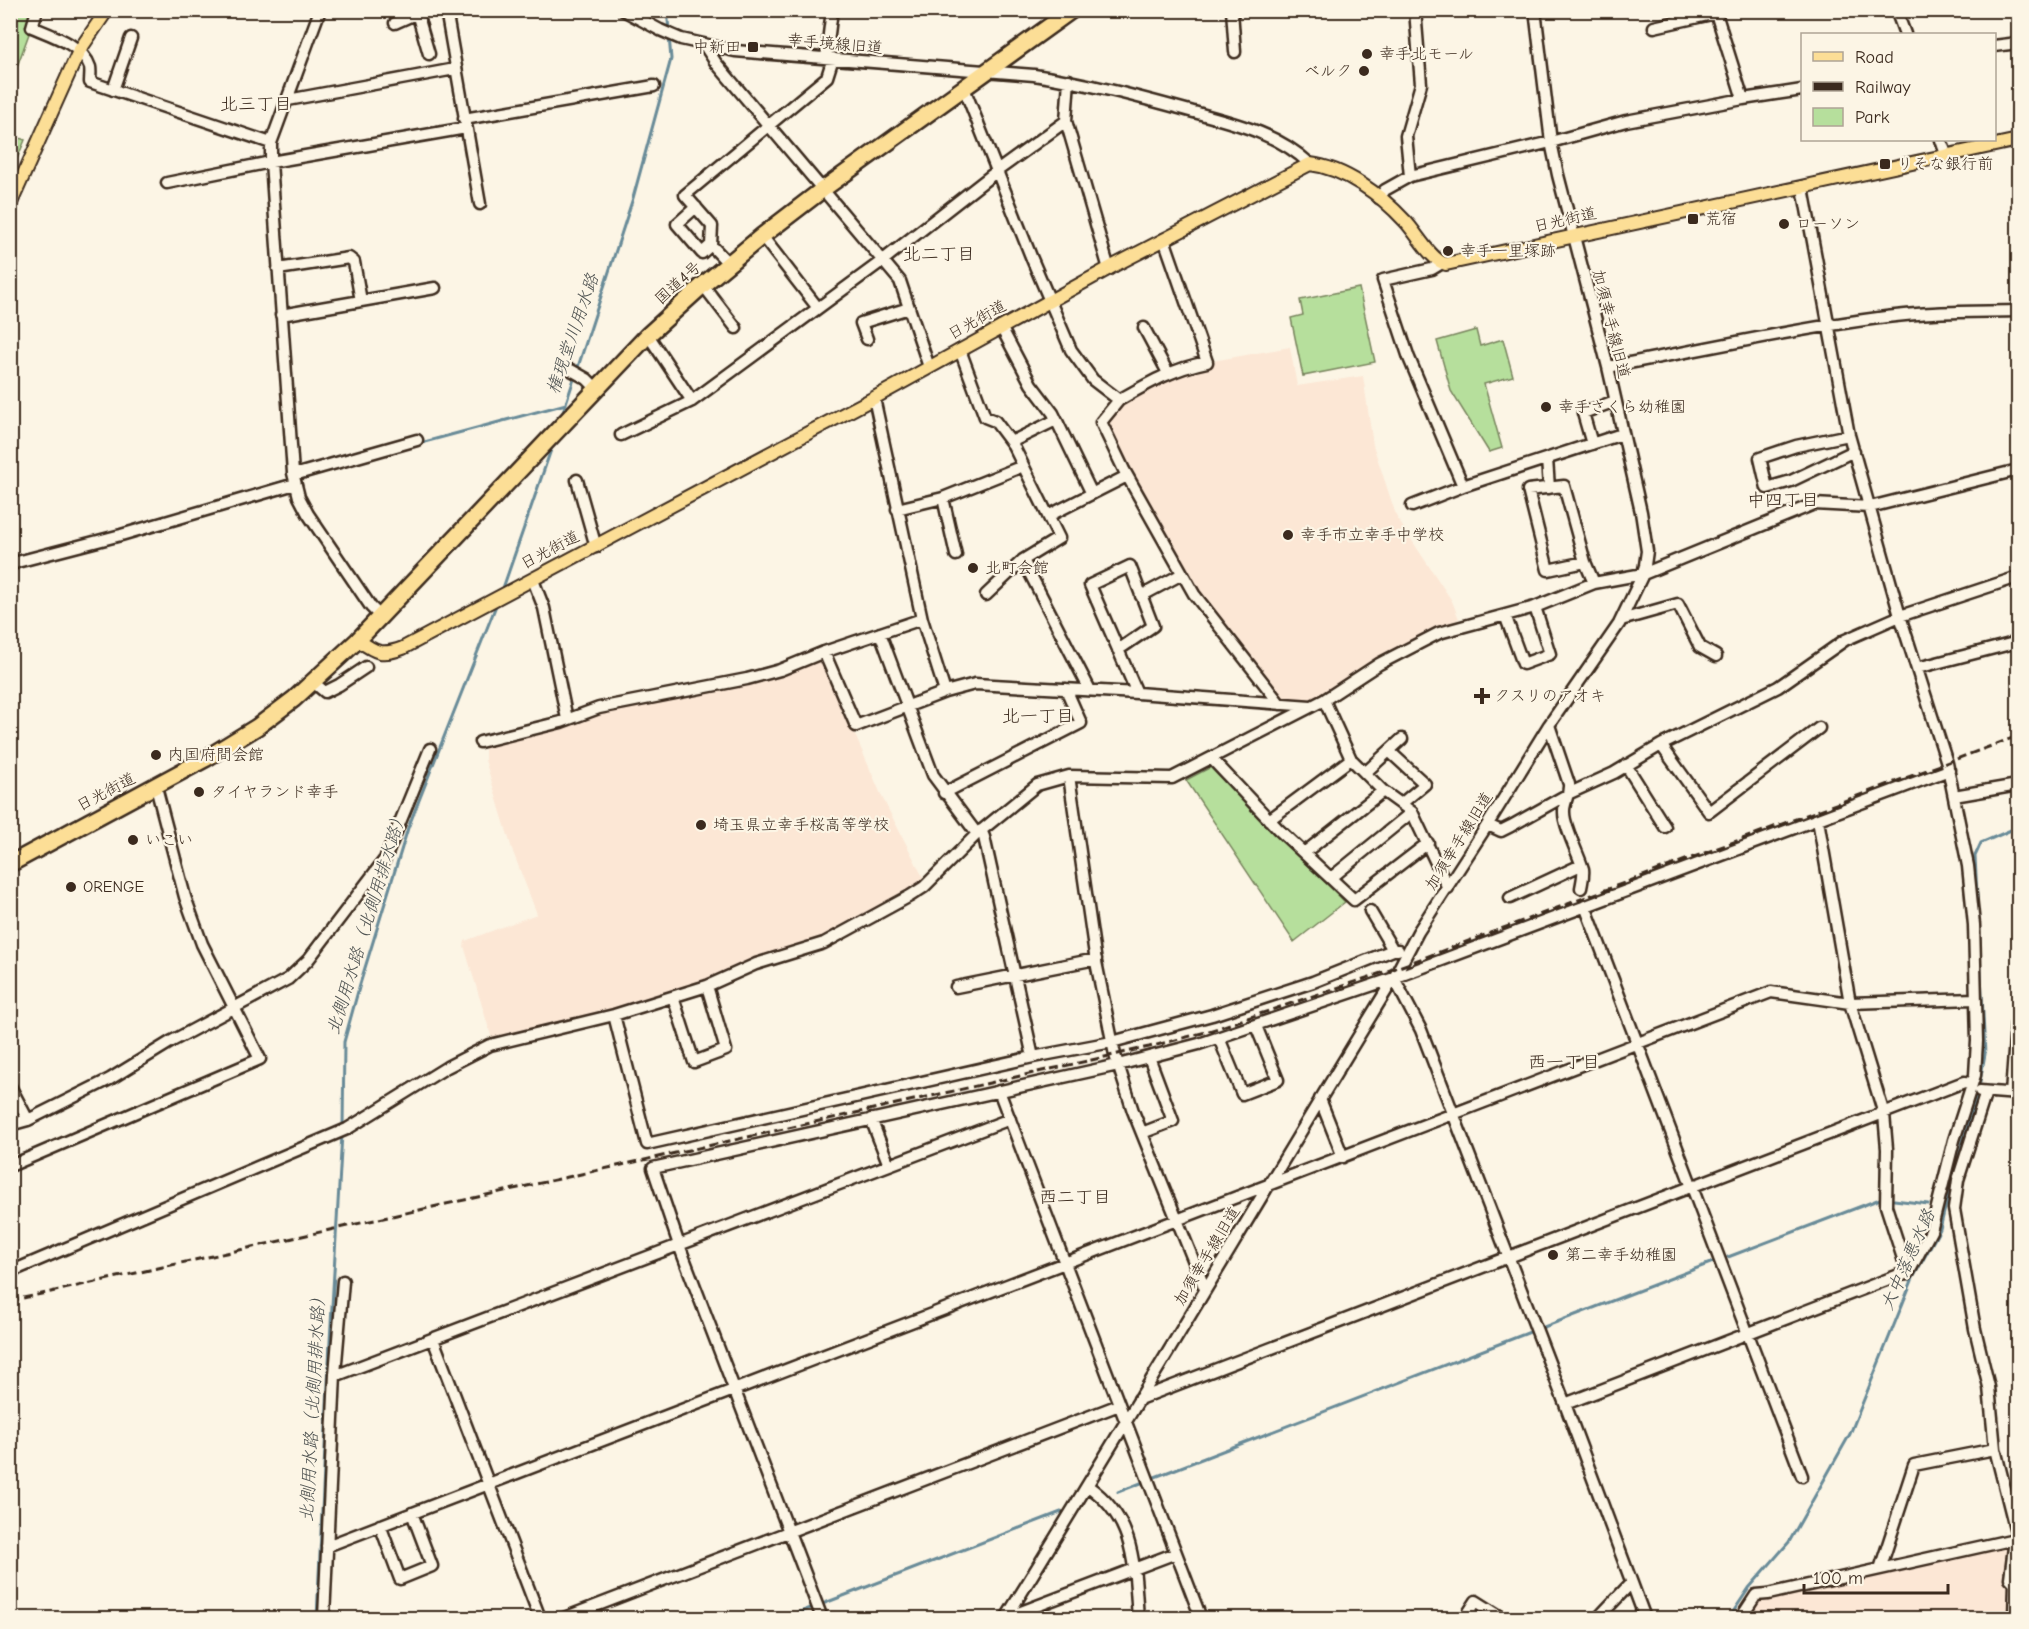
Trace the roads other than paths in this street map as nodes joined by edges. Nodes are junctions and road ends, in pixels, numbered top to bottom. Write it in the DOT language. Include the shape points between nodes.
graph roads {
  1 [pos="37,10"];
  2 [pos="107,10"];
  3 [pos="320,10"];
  4 [pos="446,10"];
  5 [pos="623,10"];
  6 [pos="832,10"];
  7 [pos="1072,10"];
  8 [pos="1232,10"];
  9 [pos="1415,10"];
  10 [pos="1536,10"];
  11 [pos="1896,10"];
  12 [pos="420,12"];
  13 [pos="1716,12"];
  14 [pos="394,23"];
  15 [pos="1654,27"];
  16 [pos="1905,33"];
  17 [pos="131,38"];
  18 [pos="2019,43"];
  19 [pos="705,46"];
  20 [pos="1996,46"];
  21 [pos="80,51"];
  22 [pos="1235,52"];
  23 [pos="429,54"];
  24 [pos="830,58"];
  25 [pos="455,69"];
  26 [pos="988,72"];
  27 [pos="1069,80"];
  28 [pos="654,86"];
  29 [pos="964,88"];
  30 [pos="113,90"];
  31 [pos="1801,90"];
  32 [pos="1743,99"];
  33 [pos="288,100"];
  34 [pos="1066,121"];
  35 [pos="465,123"];
  36 [pos="768,126"];
  37 [pos="2019,140"];
  38 [pos="1941,141"];
  39 [pos="1551,142"];
  40 [pos="271,143"];
  41 [pos="1947,157"];
  42 [pos="271,162"];
  43 [pos="1310,164"];
  44 [pos="997,171"];
  45 [pos="1410,176"];
  46 [pos="167,183"];
  47 [pos="1803,188"];
  48 [pos="822,190"];
  49 [pos="1379,198"];
  50 [pos="480,204"];
  51 [pos="10,205"];
  52 [pos="696,207"];
  53 [pos="762,236"];
  54 [pos="1574,236"];
  55 [pos="1164,239"];
  56 [pos="711,245"];
  57 [pos="882,261"];
  58 [pos="728,263"];
  59 [pos="1442,263"];
  60 [pos="1109,268"];
  61 [pos="278,269"];
  62 [pos="703,285"];
  63 [pos="435,288"];
  64 [pos="361,301"];
  65 [pos="1049,301"];
  66 [pos="818,308"];
  67 [pos="909,308"];
  68 [pos="2019,312"];
  69 [pos="281,315"];
  70 [pos="1830,326"];
  71 [pos="1001,327"];
  72 [pos="736,328"];
  73 [pos="1144,328"];
  74 [pos="648,335"];
  75 [pos="867,339"];
  76 [pos="960,350"];
  77 [pos="929,367"];
  78 [pos="1608,367"];
  79 [pos="571,370"];
  80 [pos="1168,373"];
  81 [pos="597,388"];
  82 [pos="874,398"];
  83 [pos="1119,400"];
  84 [pos="692,401"];
  85 [pos="1615,401"];
  86 [pos="1056,420"];
  87 [pos="1622,434"];
  88 [pos="621,435"];
  89 [pos="1849,435"];
  90 [pos="417,440"];
  91 [pos="1011,442"];
  92 [pos="1592,444"];
  93 [pos="1854,451"];
  94 [pos="1547,459"];
  95 [pos="1023,466"];
  96 [pos="2019,470"];
  97 [pos="1127,476"];
  98 [pos="294,478"];
  99 [pos="577,480"];
  100 [pos="1463,486"];
  101 [pos="1549,488"];
  102 [pos="1092,494"];
  103 [pos="943,498"];
  104 [pos="1412,506"];
  105 [pos="1870,507"];
  106 [pos="897,509"];
  107 [pos="1048,516"];
  108 [pos="596,546"];
  109 [pos="956,555"];
  110 [pos="1023,560"];
  111 [pos="1585,562"];
  112 [pos="10,566"];
  113 [pos="1182,574"];
  114 [pos="1643,574"];
  115 [pos="2019,577"];
  116 [pos="533,580"];
  117 [pos="1594,583"];
  118 [pos="986,595"];
  119 [pos="1141,596"];
  120 [pos="1535,606"];
  121 [pos="1505,615"];
  122 [pos="380,616"];
  123 [pos="1900,616"];
  124 [pos="922,619"];
  125 [pos="1621,620"];
  126 [pos="880,633"];
  127 [pos="358,640"];
  128 [pos="2019,642"];
  129 [pos="1118,650"];
  130 [pos="824,652"];
  131 [pos="1716,656"];
  132 [pos="366,667"];
  133 [pos="1917,668"];
  134 [pos="313,682"];
  135 [pos="1066,689"];
  136 [pos="1090,690"];
  137 [pos="945,692"];
  138 [pos="1137,693"];
  139 [pos="1324,700"];
  140 [pos="1280,704"];
  141 [pos="1311,705"];
  142 [pos="906,706"];
  143 [pos="567,719"];
  144 [pos="1549,725"];
  145 [pos="1819,728"];
  146 [pos="1402,739"];
  147 [pos="480,742"];
  148 [pos="1661,745"];
  149 [pos="430,749"];
  150 [pos="1389,751"];
  151 [pos="1212,759"];
  152 [pos="1351,759"];
  153 [pos="1626,765"];
  154 [pos="1948,770"];
  155 [pos="1365,772"];
  156 [pos="1070,776"];
  157 [pos="2019,785"];
  158 [pos="156,787"];
  159 [pos="1383,790"];
  160 [pos="944,793"];
  161 [pos="1570,793"];
  162 [pos="1954,796"];
  163 [pos="1401,804"];
  164 [pos="1412,812"];
  165 [pos="1269,820"];
  166 [pos="1818,820"];
  167 [pos="1488,825"];
  168 [pos="1665,827"];
  169 [pos="979,832"];
  170 [pos="1428,843"];
  171 [pos="1304,853"];
  172 [pos="12,861"];
  173 [pos="1581,865"];
  174 [pos="1331,878"];
  175 [pos="1448,888"];
  176 [pos="1581,888"];
  177 [pos="1510,898"];
  178 [pos="1585,906"];
  179 [pos="1370,911"];
  180 [pos="1408,949"];
  181 [pos="1394,951"];
  182 [pos="1096,959"];
  183 [pos="1016,974"];
  184 [pos="1394,978"];
  185 [pos="707,986"];
  186 [pos="956,987"];
  187 [pos="673,997"];
  188 [pos="1976,999"];
  189 [pos="1850,1003"];
  190 [pos="234,1008"];
  191 [pos="614,1016"];
  192 [pos="2019,1024"];
  193 [pos="1256,1026"];
  194 [pos="1219,1038"];
  195 [pos="1112,1042"];
  196 [pos="1637,1043"];
  197 [pos="1033,1057"];
  198 [pos="1149,1057"];
  199 [pos="1118,1065"];
  200 [pos="10,1086"];
  201 [pos="1977,1089"];
  202 [pos="999,1091"];
  203 [pos="2015,1094"];
  204 [pos="1320,1099"];
  205 [pos="1884,1114"];
  206 [pos="1453,1115"];
  207 [pos="871,1119"];
  208 [pos="1010,1119"];
  209 [pos="28,1120"];
  210 [pos="10,1125"];
  211 [pos="1142,1133"];
  212 [pos="1343,1157"];
  213 [pos="889,1165"];
  214 [pos="10,1166"];
  215 [pos="1267,1186"];
  216 [pos="1692,1186"];
  217 [pos="1178,1220"];
  218 [pos="679,1245"];
  219 [pos="1508,1257"];
  220 [pos="1064,1262"];
  221 [pos="10,1272"];
  222 [pos="1908,1274"];
  223 [pos="343,1281"];
  224 [pos="1205,1288"];
  225 [pos="1748,1333"];
  226 [pos="433,1339"];
  227 [pos="335,1374"];
  228 [pos="735,1389"];
  229 [pos="1139,1399"];
  230 [pos="1565,1404"];
  231 [pos="1119,1406"];
  232 [pos="1125,1425"];
  233 [pos="1995,1449"];
  234 [pos="1802,1476"];
  235 [pos="488,1484"];
  236 [pos="1088,1486"];
  237 [pos="412,1513"];
  238 [pos="380,1525"];
  239 [pos="790,1532"];
  240 [pos="2015,1539"];
  241 [pos="327,1546"];
  242 [pos="1176,1552"];
  243 [pos="1135,1568"];
  244 [pos="1880,1569"];
  245 [pos="1631,1583"];
  246 [pos="2017,1585"];
  247 [pos="324,1618"];
  248 [pos="540,1618"];
  249 [pos="564,1618"];
  250 [pos="822,1618"];
  251 [pos="1005,1618"];
  252 [pos="1138,1618"];
  253 [pos="1201,1618"];
  254 [pos="1465,1618"];
  255 [pos="1503,1618"];
  256 [pos="1598,1618"];
  257 [pos="1645,1618"];
  258 [pos="1741,1618"];
  259 [pos="2014,1618"];
  1 -- 21 [label="street" via="32,27"];
  2 -- 21 [label="main road"];
  3 -- 33 [label="street"];
  4 -- 25 [label="street"];
  5 -- 19 [label="street, 幸手境線旧道" via="660,30"];
  6 -- 24 [label="street"];
  7 -- 26 [label="highway, 国道4号"];
  8 -- 22 [label="street"];
  9 -- 45 [label="street" via="1421,84 1406,136"];
  10 -- 39 [label="street, 加須幸手線旧道"];
  11 -- 16 [label="street"];
  12 -- 14 [label="street"];
  12 -- 23 [label="street"];
  13 -- 15 [label="street"];
  13 -- 32 [label="street"];
  17 -- 30 [label="street"];
  18 -- 20 [label="street"];
  19 -- 24 [label="street, 幸手境線旧道"];
  19 -- 36 [label="street"];
  21 -- 30 [label="street" via="90,68 90,82"];
  21 -- 51 [label="main road"];
  24 -- 26 [label="street, 幸手境線旧道"];
  24 -- 36 [label="street" via="827,77"];
  25 -- 33 [label="street"];
  25 -- 35 [label="street"];
  26 -- 27 [label="street, 幸手境線旧道"];
  26 -- 29 [label="highway, 国道4号"];
  27 -- 34 [label="street"];
  27 -- 43 [label="street, 幸手境線旧道" via="1242,125 1285,144"];
  28 -- 35 [label="street"];
  29 -- 44 [label="street"];
  29 -- 48 [label="highway, 国道4号"];
  30 -- 40 [label="street"];
  31 -- 32 [label="street"];
  32 -- 39 [label="street" via="1626,121"];
  33 -- 40 [label="street"];
  34 -- 44 [label="street"];
  34 -- 60 [label="street"];
  35 -- 42 [label="street"];
  35 -- 50 [label="street"];
  36 -- 48 [label="street"];
  36 -- 52 [label="street" via="685,195"];
  37 -- 41 [label="main road, 日光街道"];
  38 -- 41 [label="street"];
  39 -- 45 [label="street"];
  39 -- 54 [label="street, 加須幸手線旧道"];
  40 -- 42 [label="street"];
  41 -- 47 [label="main road, 日光街道"];
  42 -- 46 [label="street"];
  42 -- 61 [label="street"];
  43 -- 49 [label="main road" via="1333,169"];
  43 -- 55 [label="main road, 日光街道"];
  44 -- 57 [label="street"];
  44 -- 65 [label="street"];
  45 -- 49 [label="street" via="1385,190"];
  47 -- 54 [label="main road, 日光街道"];
  47 -- 70 [label="street"];
  48 -- 53 [label="highway, 国道4号"];
  48 -- 57 [label="street"];
  49 -- 59 [label="main road" via="1406,221"];
  52 -- 56 [label="street" via="712,226"];
  52 -- 56 [label="street" via="677,224 702,253"];
  53 -- 58 [label="highway, 国道4号"];
  53 -- 66 [label="street"];
  54 -- 59 [label="main road, 日光街道"];
  54 -- 78 [label="street, 加須幸手線旧道"];
  55 -- 60 [label="main road, 日光街道"];
  55 -- 80 [label="street" via="1207,362"];
  56 -- 58 [label="street"];
  57 -- 66 [label="street"];
  57 -- 67 [label="street" via="900,281"];
  58 -- 62 [label="highway, 国道4号"];
  59 -- 100 [label="street" via="1383,280 1409,358"];
  60 -- 65 [label="main road, 日光街道"];
  61 -- 64 [label="street" via="349,258 354,262"];
  61 -- 69 [label="street"];
  62 -- 72 [label="street"];
  62 -- 74 [label="highway, 国道4号"];
  63 -- 64 [label="street"];
  64 -- 69 [label="street"];
  65 -- 71 [label="main road, 日光街道"];
  65 -- 83 [label="street" via="1071,350 1093,380"];
  66 -- 84 [label="street"];
  67 -- 75 [label="street" via="861,323"];
  67 -- 77 [label="street"];
  68 -- 70 [label="street" via="1946,312"];
  69 -- 98 [label="street"];
  70 -- 78 [label="street"];
  70 -- 89 [label="street"];
  71 -- 76 [label="main road, 日光街道"];
  71 -- 86 [label="street" via="1031,384"];
  73 -- 80 [label="street"];
  74 -- 81 [label="highway, 国道4号"];
  74 -- 84 [label="street"];
  76 -- 77 [label="main road, 日光街道"];
  76 -- 91 [label="street" via="985,417 995,421"];
  77 -- 82 [label="main road, 日光街道"];
  78 -- 85 [label="street, 加須幸手線旧道"];
  79 -- 81 [label="street"];
  80 -- 83 [label="street"];
  81 -- 122 [label="highway, 国道4号"];
  82 -- 106 [label="street"];
  82 -- 108 [label="main road, 日光街道"];
  83 -- 97 [label="street" via="1101,422"];
  84 -- 88 [label="street"];
  85 -- 87 [label="street, 加須幸手線旧道"];
  85 -- 92 [label="street" via="1583,413"];
  86 -- 91 [label="street"];
  86 -- 102 [label="street"];
  87 -- 92 [label="street"];
  87 -- 114 [label="street, 加須幸手線旧道" via="1647,551"];
  89 -- 93 [label="street"];
  89 -- 93 [label="street" via="1760,458 1767,488"];
  90 -- 98 [label="street"];
  91 -- 95 [label="street"];
  92 -- 94 [label="street"];
  93 -- 105 [label="street"];
  94 -- 100 [label="street"];
  94 -- 101 [label="street"];
  95 -- 103 [label="street"];
  95 -- 107 [label="street"];
  96 -- 105 [label="street"];
  97 -- 102 [label="street"];
  97 -- 113 [label="street"];
  98 -- 112 [label="street" via="121,535"];
  98 -- 122 [label="street" via="298,497 308,514"];
  99 -- 108 [label="street"];
  100 -- 104 [label="street"];
  101 -- 111 [label="street" via="1564,486"];
  101 -- 111 [label="street" via="1528,490 1548,570"];
  102 -- 107 [label="street"];
  103 -- 106 [label="street"];
  103 -- 109 [label="street"];
  105 -- 114 [label="street" via="1814,504"];
  105 -- 123 [label="street"];
  106 -- 124 [label="street"];
  107 -- 110 [label="street" via="1059,538"];
  108 -- 116 [label="main road, 日光街道"];
  110 -- 118 [label="street"];
  110 -- 136 [label="street"];
  111 -- 117 [label="street"];
  113 -- 119 [label="street"];
  113 -- 140 [label="street"];
  114 -- 117 [label="street"];
  114 -- 125 [label="street, 加須幸手線旧道"];
  115 -- 123 [label="street"];
  116 -- 127 [label="main road, 日光街道" via="392,652 375,651"];
  116 -- 143 [label="street" via="544,608"];
  117 -- 120 [label="street"];
  119 -- 129 [label="street" via="1153,626"];
  119 -- 129 [label="street" via="1130,566 1090,585"];
  120 -- 121 [label="street"];
  120 -- 121 [label="street" via="1550,654 1523,664"];
  121 -- 139 [label="street" via="1439,633 1379,664"];
  122 -- 127 [label="highway, 国道4号"];
  123 -- 133 [label="street"];
  123 -- 148 [label="street" via="1845,640 1778,687"];
  124 -- 126 [label="street"];
  124 -- 137 [label="street"];
  125 -- 131 [label="street" via="1678,604 1700,648"];
  125 -- 144 [label="street, 加須幸手線旧道"];
  126 -- 130 [label="street"];
  126 -- 142 [label="street"];
  127 -- 134 [label="highway, 日光街道"];
  128 -- 133 [label="street"];
  129 -- 138 [label="street"];
  130 -- 142 [label="street" via="856,726"];
  130 -- 143 [label="street" via="747,679 599,708"];
  132 -- 134 [label="street" via="325,692"];
  133 -- 154 [label="street"];
  134 -- 158 [label="highway, 日光街道" via="257,727"];
  135 -- 136 [label="street"];
  135 -- 137 [label="street" via="975,684"];
  135 -- 160 [label="street" via="1081,723"];
  136 -- 138 [label="street"];
  137 -- 142 [label="street"];
  138 -- 140 [label="street"];
  139 -- 141 [label="street"];
  139 -- 152 [label="street"];
  140 -- 141 [label="street"];
  141 -- 151 [label="street"];
  142 -- 160 [label="street"];
  143 -- 147 [label="street"];
  144 -- 161 [label="street"];
  144 -- 167 [label="street, 加須幸手線旧道"];
  145 -- 148 [label="street" via="1709,812"];
  146 -- 150 [label="street"];
  148 -- 153 [label="street"];
  149 -- 190 [label="street" via="384,859 309,960 288,979"];
  150 -- 155 [label="street"];
  150 -- 163 [label="street" via="1425,784"];
  151 -- 156 [label="street" via="1172,778"];
  151 -- 165 [label="street"];
  152 -- 155 [label="street"];
  152 -- 165 [label="street"];
  153 -- 161 [label="street"];
  153 -- 168 [label="street"];
  154 -- 162 [label="street"];
  154 -- 166 [label="street"];
  155 -- 159 [label="street"];
  156 -- 169 [label="street" via="1037,785"];
  156 -- 182 [label="street"];
  157 -- 162 [label="street"];
  158 -- 172 [label="highway, 日光街道"];
  158 -- 190 [label="street" via="185,897 202,944"];
  159 -- 163 [label="street"];
  159 -- 171 [label="street"];
  160 -- 169 [label="street"];
  161 -- 167 [label="street" via="1501,831"];
  161 -- 173 [label="street" via="1564,801 1565,820"];
  162 -- 188 [label="street" via="1968,866"];
  163 -- 164 [label="street"];
  164 -- 170 [label="street"];
  164 -- 174 [label="street"];
  165 -- 171 [label="street"];
  166 -- 178 [label="street"];
  166 -- 189 [label="street"];
  167 -- 175 [label="street, 加須幸手線旧道"];
  169 -- 183 [label="street" via="984,837"];
  169 -- 185 [label="street" via="910,896 824,943 756,964"];
  170 -- 174 [label="street" via="1354,900"];
  170 -- 175 [label="street"];
  171 -- 174 [label="street"];
  173 -- 176 [label="street"];
  173 -- 177 [label="street"];
  175 -- 180 [label="street, 加須幸手線旧道"];
  178 -- 184 [label="street"];
  178 -- 196 [label="street"];
  179 -- 181 [label="street"];
  180 -- 181 [label="street"];
  180 -- 184 [label="street, 加須幸手線旧道"];
  181 -- 195 [label="street" via="1212,1015"];
  182 -- 183 [label="street"];
  182 -- 195 [label="street"];
  183 -- 186 [label="street"];
  183 -- 197 [label="street"];
  184 -- 193 [label="street"];
  184 -- 204 [label="street, 加須幸手線旧道"];
  184 -- 206 [label="street" via="1421,1030"];
  185 -- 187 [label="street"];
  185 -- 187 [label="street" via="726,1050 694,1062"];
  187 -- 191 [label="street"];
  188 -- 189 [label="street"];
  188 -- 201 [label="street"];
  189 -- 196 [label="street" via="1771,992"];
  189 -- 205 [label="street"];
  190 -- 209 [label="street"];
  190 -- 214 [label="street" via="260,1059"];
  191 -- 197 [label="street" via="647,1144"];
  191 -- 221 [label="street" via="490,1045 343,1131"];
  192 -- 203 [label="street"];
  193 -- 194 [label="street"];
  193 -- 194 [label="street" via="1278,1080 1242,1094"];
  194 -- 198 [label="street"];
  195 -- 197 [label="street"];
  195 -- 199 [label="street"];
  196 -- 206 [label="street"];
  196 -- 216 [label="street"];
  198 -- 199 [label="street"];
  198 -- 211 [label="street" via="1173,1121"];
  199 -- 202 [label="street"];
  199 -- 211 [label="street"];
  200 -- 209 [label="street"];
  201 -- 203 [label="street"];
  201 -- 205 [label="street" via="1964,1082"];
  201 -- 222 [label="street" via="1954,1140 1931,1231"];
  201 -- 233 [label="street" via="1954,1209 1989,1387"];
  202 -- 207 [label="street"];
  202 -- 208 [label="street"];
  204 -- 212 [label="street"];
  204 -- 215 [label="street, 加須幸手線旧道"];
  205 -- 216 [label="street"];
  205 -- 222 [label="street" via="1886,1206"];
  206 -- 212 [label="street"];
  206 -- 219 [label="street"];
  207 -- 213 [label="street"];
  207 -- 218 [label="street" via="653,1168"];
  208 -- 213 [label="street"];
  208 -- 220 [label="street"];
  209 -- 210 [label="street"];
  211 -- 217 [label="street"];
  212 -- 215 [label="street"];
  213 -- 218 [label="street"];
  215 -- 217 [label="street"];
  215 -- 224 [label="street, 加須幸手線旧道"];
  216 -- 219 [label="street"];
  216 -- 225 [label="street"];
  217 -- 220 [label="street"];
  217 -- 224 [label="street"];
  218 -- 226 [label="street"];
  218 -- 228 [label="street"];
  219 -- 229 [label="street"];
  219 -- 230 [label="street"];
  220 -- 228 [label="street"];
  220 -- 231 [label="street"];
  222 -- 225 [label="street"];
  223 -- 227 [label="street"];
  224 -- 229 [label="street, 加須幸手線旧道"];
  225 -- 230 [label="street"];
  225 -- 234 [label="street"];
  226 -- 227 [label="street"];
  226 -- 235 [label="street"];
  227 -- 241 [label="street"];
  228 -- 235 [label="street"];
  228 -- 239 [label="street"];
  229 -- 232 [label="street, 加須幸手線旧道"];
  230 -- 245 [label="street"];
  231 -- 232 [label="street"];
  231 -- 239 [label="street"];
  232 -- 236 [label="street, 加須幸手線旧道"];
  232 -- 242 [label="street"];
  233 -- 240 [label="street"];
  233 -- 244 [label="street" via="1914,1465"];
  235 -- 237 [label="street"];
  235 -- 248 [label="street"];
  236 -- 243 [label="street" via="1110,1505 1122,1523"];
  236 -- 251 [label="street, 加須幸手線旧道"];
  237 -- 238 [label="street"];
  237 -- 238 [label="street" via="432,1566 400,1579"];
  238 -- 241 [label="street"];
  239 -- 249 [label="street"];
  239 -- 250 [label="street"];
  240 -- 244 [label="street"];
  240 -- 246 [label="street" via="2010,1578"];
  241 -- 247 [label="street"];
  242 -- 243 [label="street"];
  242 -- 253 [label="street"];
  243 -- 251 [label="street"];
  243 -- 252 [label="street"];
  244 -- 258 [label="street" via="1756,1595"];
  245 -- 256 [label="street"];
  245 -- 257 [label="street"];
  246 -- 259 [label="street"];
  254 -- 255 [label="street" via="1476,1601"];
}
